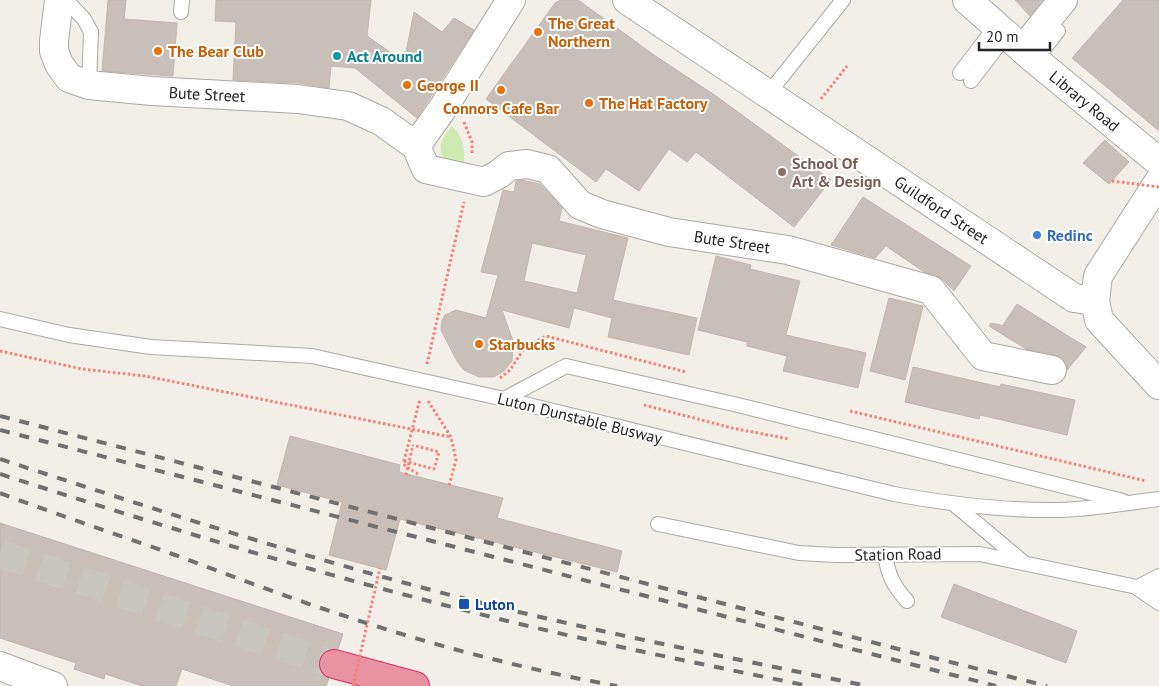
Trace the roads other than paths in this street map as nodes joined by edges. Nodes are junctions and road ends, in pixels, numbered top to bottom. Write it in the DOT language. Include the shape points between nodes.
graph roads {
  1 [pos="59,0"];
  2 [pos="66,0"];
  3 [pos="511,0"];
  4 [pos="627,0"];
  5 [pos="843,0"];
  6 [pos="967,0"];
  7 [pos="1063,0"];
  8 [pos="1058,31"];
  9 [pos="1015,42"];
  10 [pos="965,77"];
  11 [pos="89,85"];
  12 [pos="761,90"];
  13 [pos="416,146"];
  14 [pos="1159,162"];
  15 [pos="1159,181"];
  16 [pos="1095,301"];
  17 [pos="0,319"];
  18 [pos="1052,370"];
  19 [pos="1156,374"];
  20 [pos="504,399"];
  21 [pos="1159,500"];
  22 [pos="1132,503"];
  23 [pos="955,505"];
  24 [pos="658,524"];
  25 [pos="885,554"];
  26 [pos="1024,563"];
  27 [pos="1159,576"];
  28 [pos="1137,588"];
  29 [pos="1159,589"];
  30 [pos="907,601"];
  31 [pos="1159,603"];
  32 [pos="334,664"];
  33 [pos="0,666"];
  34 [pos="53,686"];
  35 [pos="415,686"];
  1 -- 11 [label="street, Bute Street" via="54,51 70,78"];
  2 -- 11 [label="lane" via="84,19 90,32"];
  3 -- 13 [label="street"];
  4 -- 12 [label="street, Guildford Street"];
  5 -- 12 [label="lane"];
  6 -- 9 [label="street, Library Road"];
  7 -- 9 [label="street"];
  8 -- 9 [label="lane"];
  9 -- 10 [label="lane"];
  9 -- 14 [label="street, Library Road"];
  11 -- 13 [label="street, Bute Street" via="298,98 348,106 381,121"];
  12 -- 16 [label="street, Guildford Street" via="1074,298"];
  13 -- 18 [label="street, Bute Street" via="426,169 484,182 509,166 527,164 548,169 580,205 602,214 669,232 788,250 931,290 983,356"];
  15 -- 16 [label="street" via="1098,276"];
  16 -- 19 [label="street" via="1099,320"];
  17 -- 20 [label="lane, Luton Dunstable Busway" via="69,335 151,347 312,356"];
  20 -- 22 [label="lane" via="566,366 738,405"];
  20 -- 23 [label="lane, Luton Dunstable Busway" via="894,494"];
  21 -- 22 [label="lane, Luton Dunstable Busway"];
  22 -- 23 [label="lane, Luton Dunstable Busway" via="1060,510"];
  23 -- 26 [label="lane"];
  24 -- 25 [label="lane, Station Road" via="800,553"];
  25 -- 26 [label="lane, Station Road" via="980,554"];
  25 -- 30 [label="lane" via="896,588"];
  26 -- 28 [label="lane, Station Road"];
  27 -- 28 [label="lane"];
  28 -- 29 [label="lane, Station Road"];
  28 -- 31 [label="lane, Station Road"];
  32 -- 35 [label="highway"];
  33 -- 34 [label="street"];
}
